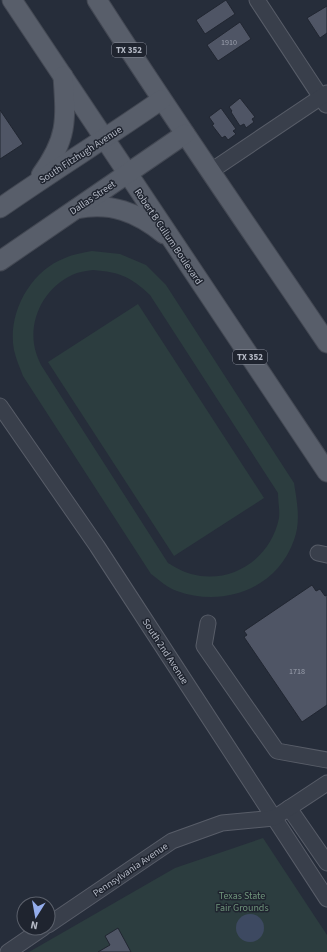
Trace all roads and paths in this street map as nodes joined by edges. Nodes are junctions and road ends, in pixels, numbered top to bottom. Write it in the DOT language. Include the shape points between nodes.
graph roads {
  1 [pos="12,0"];
  2 [pos="97,0"];
  3 [pos="258,0"];
  4 [pos="63,75"];
  5 [pos="325,98"];
  6 [pos="160,100"];
  7 [pos="185,134"];
  8 [pos="105,139"];
  9 [pos="211,171"];
  10 [pos="128,173"];
  11 [pos="37,182"];
  12 [pos="0,208"];
  13 [pos="71,211"];
  14 [pos="172,241"];
  15 [pos="0,261"];
  16 [pos="327,343"];
  17 [pos="0,406"];
  18 [pos="327,472"];
  19 [pos="208,624"];
  20 [pos="327,760"];
  21 [pos="327,783"];
  22 [pos="289,808"];
  23 [pos="274,818"];
  24 [pos="327,863"];
  25 [pos="327,899"];
  26 [pos="56,920"];
  27 [pos="31,936"];
  28 [pos="8,952"];
  1 -- 4 [label="main road, Robert B Cullum Boulevard / TX 352"];
  2 -- 6 [label="main road, TX 352"];
  3 -- 5 [label="street"];
  4 -- 8 [label="main road, Robert B Cullum Boulevard / TX 352"];
  4 -- 11 [label="main road" via="65,126 54,157"];
  5 -- 9 [label="street"];
  6 -- 7 [label="main road, TX 352"];
  6 -- 8 [label="main road, South Fitzhugh Avenue"];
  7 -- 9 [label="main road, TX 352"];
  7 -- 10 [label="main road, Dallas Street"];
  8 -- 10 [label="main road, Robert B Cullum Boulevard / TX 352"];
  8 -- 11 [label="main road, South Fitzhugh Avenue"];
  9 -- 16 [label="main road, TX 352"];
  10 -- 13 [label="main road, Dallas Street"];
  10 -- 14 [label="main road, Robert B Cullum Boulevard / TX 352"];
  11 -- 12 [label="main road, South Fitzhugh Avenue"];
  13 -- 14 [label="main road" via="101,206 116,207 155,227"];
  13 -- 15 [label="main road, Dallas Street"];
  14 -- 18 [label="main road, Robert B Cullum Boulevard / TX 352"];
  17 -- 23 [label="street, South 2nd Avenue" via="97,546"];
  19 -- 20 [label="street" via="204,646 277,751"];
  21 -- 22 [label="street, Pennsylvania Avenue"];
  22 -- 23 [label="street, Pennsylvania Avenue"];
  22 -- 24 [label="street"];
  23 -- 25 [label="street, South 2nd Avenue"];
  23 -- 26 [label="street, Pennsylvania Avenue" via="222,823 172,841"];
  27 -- 28 [label="street"];
}
